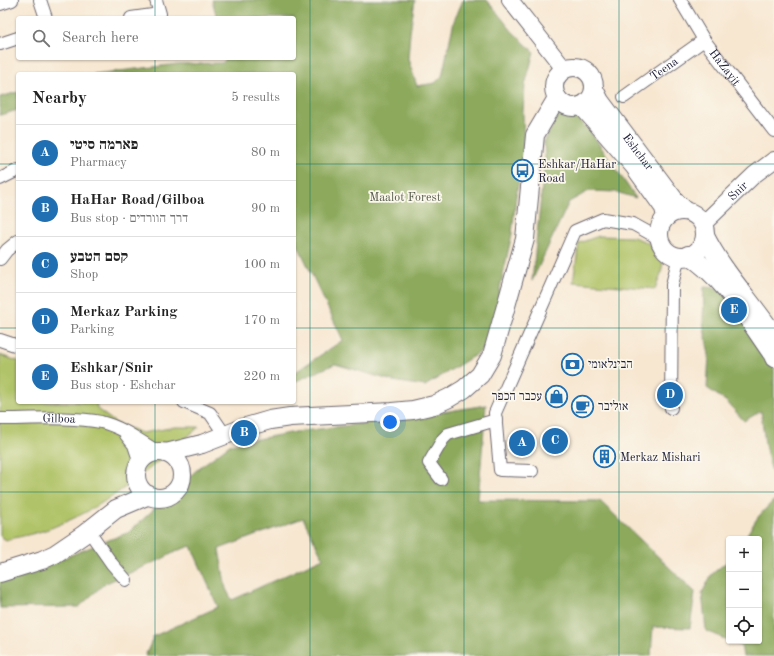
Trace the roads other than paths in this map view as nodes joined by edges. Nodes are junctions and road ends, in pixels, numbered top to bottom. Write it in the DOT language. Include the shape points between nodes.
graph roads {
  1 [pos="12,0"];
  2 [pos="40,0"];
  3 [pos="156,0"];
  4 [pos="510,0"];
  5 [pos="680,0"];
  6 [pos="0,4"];
  7 [pos="45,16"];
  8 [pos="146,16"];
  9 [pos="16,39"];
  10 [pos="704,40"];
  11 [pos="0,44"];
  12 [pos="565,70"];
  13 [pos="594,89"];
  14 [pos="624,97"];
  15 [pos="557,98"];
  16 [pos="582,106"];
  17 [pos="774,131"];
  18 [pos="774,160"];
  19 [pos="16,171"];
  20 [pos="0,179"];
  21 [pos="686,211"];
  22 [pos="666,218"];
  23 [pos="704,230"];
  24 [pos="660,239"];
  25 [pos="16,242"];
  26 [pos="683,256"];
  27 [pos="0,259"];
  28 [pos="774,336"];
  29 [pos="0,340"];
  30 [pos="16,345"];
  31 [pos="774,358"];
  32 [pos="194,404"];
  33 [pos="209,407"];
  34 [pos="670,408"];
  35 [pos="0,419"];
  36 [pos="496,420"];
  37 [pos="117,428"];
  38 [pos="225,435"];
  39 [pos="206,442"];
  40 [pos="162,452"];
  41 [pos="138,470"];
  42 [pos="532,471"];
  43 [pos="182,476"];
  44 [pos="442,479"];
  45 [pos="149,495"];
  46 [pos="116,509"];
  47 [pos="89,530"];
  48 [pos="0,573"];
  49 [pos="126,580"];
  1 -- 6 [label="street"];
  2 -- 7 [label="street"];
  3 -- 8 [label="street" via="160,14"];
  4 -- 12 [label="street"];
  5 -- 10 [label="street, HaZayit"];
  9 -- 11 [label="street"];
  10 -- 14 [label="street, Teena"];
  10 -- 17 [label="street, HaZayit"];
  12 -- 13 [label="main road" via="583,70 591,78"];
  12 -- 15 [label="main road" via="554,85"];
  13 -- 16 [label="main road" via="590,99"];
  13 -- 21 [label="main road, Eshchar" via="600,101 676,202"];
  15 -- 16 [label="main road" via="566,106"];
  15 -- 38 [label="main road" via="535,135 525,239 492,355 480,375 449,398 413,410 290,417 270,420"];
  16 -- 22 [label="main road, Eshchar" via="634,166 664,208"];
  18 -- 23 [label="street, Snir" via="754,175"];
  19 -- 20 [label="street"];
  21 -- 22 [label="main road" via="673,213"];
  21 -- 23 [label="main road" via="699,218"];
  22 -- 24 [label="main road" via="662,224"];
  23 -- 26 [label="main road" via="700,249"];
  23 -- 28 [label="main road" via="712,250"];
  24 -- 26 [label="main road" via="670,253"];
  24 -- 36 [label="street" via="633,224 603,219 575,231 508,384 496,413"];
  25 -- 27 [label="street"];
  26 -- 31 [label="main road" via="698,262 726,288"];
  26 -- 34 [label="street" via="672,285"];
  29 -- 30 [label="street"];
  32 -- 33 [label="street"];
  33 -- 38 [label="street"];
  35 -- 37 [label="street, Gilboa" via="86,420"];
  36 -- 42 [label="street" via="500,470"];
  36 -- 44 [label="street" via="448,434 443,439 429,463"];
  37 -- 40 [label="street, Gilboa"];
  37 -- 41 [label="street, Gilboa" via="134,445"];
  38 -- 39 [label="main road"];
  39 -- 40 [label="main road" via="182,450"];
  39 -- 43 [label="main road" via="191,456"];
  40 -- 41 [label="main road" via="144,457"];
  40 -- 43 [label="main road" via="173,456 178,462"];
  41 -- 45 [label="main road" via="139,484"];
  41 -- 46 [label="main road"];
  43 -- 45 [label="main road" via="176,490 170,494 163,497"];
  45 -- 46 [label="main road"];
  46 -- 47 [label="main road"];
  47 -- 48 [label="main road" via="55,554"];
  47 -- 49 [label="street"];
}
